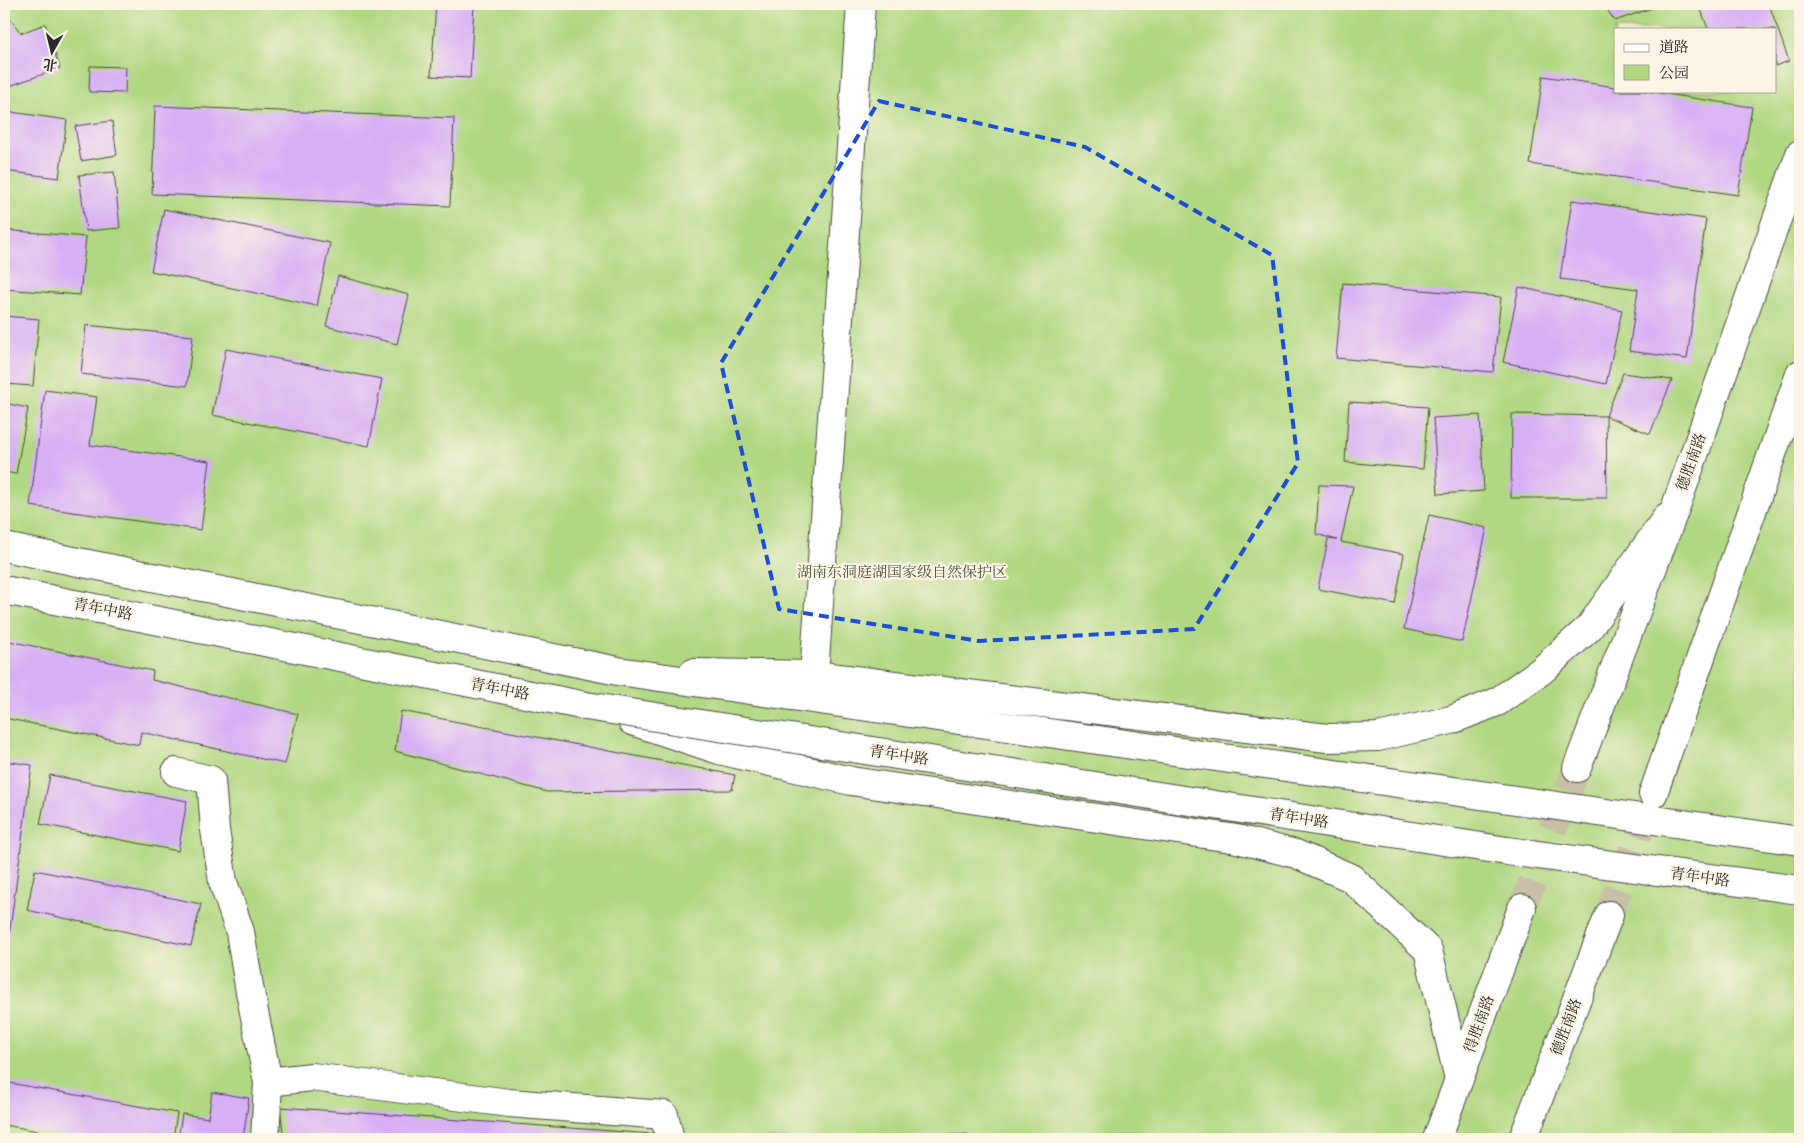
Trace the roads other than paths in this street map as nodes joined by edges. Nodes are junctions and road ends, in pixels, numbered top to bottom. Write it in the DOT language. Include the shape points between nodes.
graph roads {
  1 [pos="861,4"];
  2 [pos="1800,154"];
  3 [pos="1800,374"];
  4 [pos="1800,420"];
  5 [pos="1766,470"];
  6 [pos="1676,506"];
  7 [pos="4,547"];
  8 [pos="4,590"];
  9 [pos="618,671"];
  10 [pos="814,675"];
  11 [pos="586,706"];
  12 [pos="1577,768"];
  13 [pos="176,772"];
  14 [pos="1653,794"];
  15 [pos="1800,841"];
  16 [pos="1800,890"];
  17 [pos="1522,908"];
  18 [pos="1609,915"];
  19 [pos="1459,1080"];
  20 [pos="268,1082"];
  21 [pos="1528,1134"];
  22 [pos="265,1139"];
  23 [pos="670,1139"];
  24 [pos="1436,1139"];
  1 -- 10 [label="main road"];
  2 -- 6 [label="main road, 德胜南路"];
  3 -- 5 [label="main road"];
  4 -- 5 [label="main road"];
  5 -- 14 [label="main road"];
  6 -- 10 [label="main road" via="1589,628 1541,671 1497,702 1460,717 1378,737 1327,738"];
  6 -- 12 [label="main road, 德胜南路"];
  7 -- 9 [label="main road"];
  8 -- 11 [label="main road, 青年中路"];
  9 -- 10 [label="main road"];
  9 -- 15 [label="main road"];
  11 -- 16 [label="main road, 青年中路, bridge" via="1506,851"];
  11 -- 19 [label="main road" via="719,750 851,781 1237,839 1296,854 1351,878 1428,950"];
  13 -- 20 [label="main road" via="212,780 223,882 240,932"];
  17 -- 19 [label="main road, 得胜南路"];
  18 -- 21 [label="main road, 德胜南路"];
  19 -- 24 [label="main road, 得胜南路"];
  20 -- 22 [label="main road"];
  20 -- 23 [label="main road" via="312,1077 509,1103 664,1115"];
}
